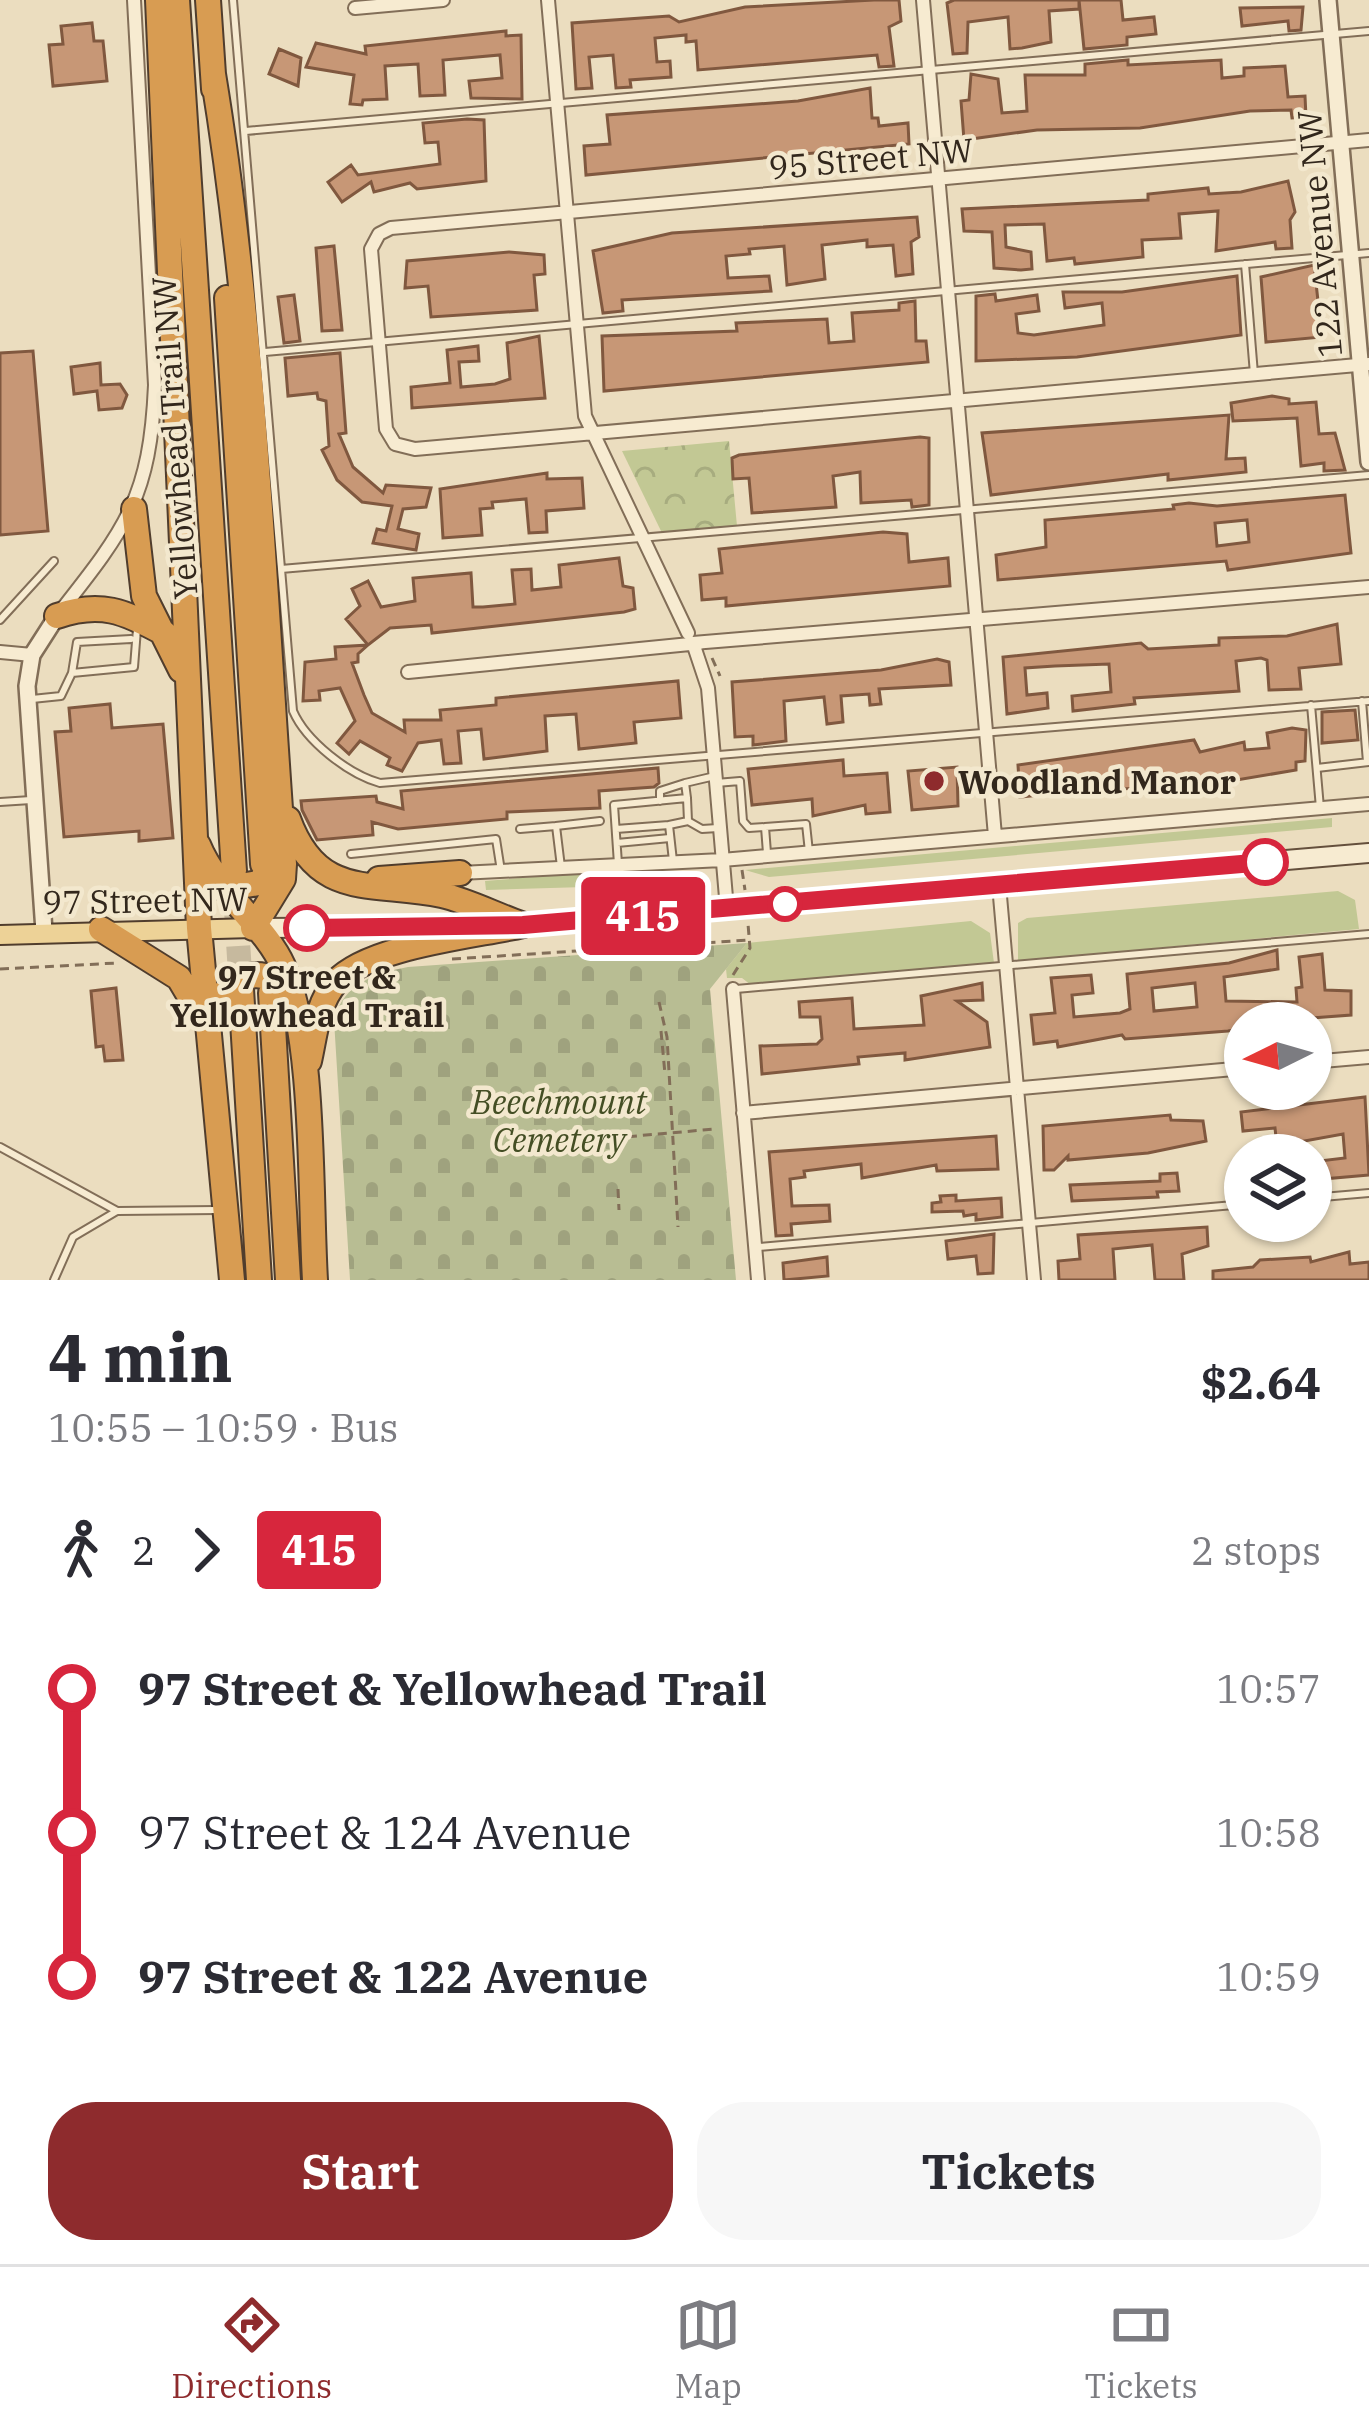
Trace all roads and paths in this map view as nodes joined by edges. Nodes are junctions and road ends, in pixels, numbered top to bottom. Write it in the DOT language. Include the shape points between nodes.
graph roads {
  1 [pos="134,0"];
  2 [pos="158,0"];
  3 [pos="177,0"];
  4 [pos="208,0"];
  5 [pos="233,0"];
  6 [pos="443,0"];
  7 [pos="548,0"];
  8 [pos="923,0"];
  9 [pos="1328,0"];
  10 [pos="355,8"];
  11 [pos="1369,31"];
  12 [pos="1331,34"];
  13 [pos="929,70"];
  14 [pos="213,74"];
  15 [pos="556,104"];
  16 [pos="246,131"];
  17 [pos="1369,140"];
  18 [pos="1341,142"];
  19 [pos="938,179"];
  20 [pos="566,212"];
  21 [pos="1369,253"];
  22 [pos="1351,254"];
  23 [pos="1245,264"];
  24 [pos="947,291"];
  25 [pos="575,325"];
  26 [pos="379,341"];
  27 [pos="265,352"];
  28 [pos="1365,364"];
  29 [pos="1254,375"];
  30 [pos="956,399"];
  31 [pos="590,429"];
  32 [pos="1369,462"];
  33 [pos="1369,475"];
  34 [pos="134,509"];
  35 [pos="967,512"];
  36 [pos="644,540"];
  37 [pos="54,561"];
  38 [pos="281,569"];
  39 [pos="1369,587"];
  40 [pos="57,616"];
  41 [pos="1,618"];
  42 [pos="975,621"];
  43 [pos="137,630"];
  44 [pos="166,634"];
  45 [pos="694,640"];
  46 [pos="0,652"];
  47 [pos="32,655"];
  48 [pos="408,672"];
  49 [pos="72,673"];
  50 [pos="188,698"];
  51 [pos="28,700"];
  52 [pos="1366,701"];
  53 [pos="1311,705"];
  54 [pos="986,732"];
  55 [pos="714,755"];
  56 [pos="1368,762"];
  57 [pos="1316,768"];
  58 [pos="716,779"];
  59 [pos="686,783"];
  60 [pos="278,793"];
  61 [pos="687,799"];
  62 [pos="34,800"];
  63 [pos="660,801"];
  64 [pos="0,802"];
  65 [pos="1369,804"];
  66 [pos="1320,808"];
  67 [pos="599,821"];
  68 [pos="688,821"];
  69 [pos="669,825"];
  70 [pos="556,826"];
  71 [pos="765,827"];
  72 [pos="720,828"];
  73 [pos="520,829"];
  74 [pos="616,830"];
  75 [pos="194,835"];
  76 [pos="995,836"];
  77 [pos="670,838"];
  78 [pos="617,843"];
  79 [pos="457,844"];
  80 [pos="283,845"];
  81 [pos="809,853"];
  82 [pos="351,854"];
  83 [pos="1369,854"];
  84 [pos="768,856"];
  85 [pos="722,860"];
  86 [pos="673,861"];
  87 [pos="263,864"];
  88 [pos="618,864"];
  89 [pos="561,867"];
  90 [pos="501,871"];
  91 [pos="460,873"];
  92 [pos="226,875"];
  93 [pos="999,885"];
  94 [pos="355,886"];
  95 [pos="727,909"];
  96 [pos="523,925"];
  97 [pos="200,928"];
  98 [pos="253,928"];
  99 [pos="101,929"];
  100 [pos="44,931"];
  101 [pos="0,934"];
  102 [pos="1369,934"];
  103 [pos="435,959"];
  104 [pos="122,964"];
  105 [pos="1006,965"];
  106 [pos="0,968"];
  107 [pos="241,989"];
  108 [pos="733,989"];
  109 [pos="281,993"];
  110 [pos="659,1002"];
  111 [pos="206,1020"];
  112 [pos="661,1029"];
  113 [pos="659,1048"];
  114 [pos="668,1048"];
  115 [pos="209,1053"];
  116 [pos="1369,1057"];
  117 [pos="660,1058"];
  118 [pos="669,1058"];
  119 [pos="1332,1060"];
  120 [pos="1224,1070"];
  121 [pos="666,1075"];
  122 [pos="304,1087"];
  123 [pos="1017,1089"];
  124 [pos="743,1113"];
  125 [pos="715,1129"];
  126 [pos="670,1132"];
  127 [pos="613,1138"];
  128 [pos="0,1148"];
  129 [pos="618,1189"];
  130 [pos="1369,1193"];
  131 [pos="1332,1196"];
  132 [pos="1224,1206"];
  133 [pos="227,1210"];
  134 [pos="619,1210"];
  135 [pos="117,1211"];
  136 [pos="1028,1223"];
  137 [pos="678,1227"];
  138 [pos="755,1247"];
  139 [pos="54,1280"];
  140 [pos="232,1280"];
  141 [pos="259,1280"];
  142 [pos="288,1280"];
  143 [pos="315,1280"];
  144 [pos="758,1280"];
  145 [pos="1034,1280"];
  1 -- 34 [label="street, Yellowhead Trail NW" via="155,385 152,445"];
  2 -- 50 [label="highway"];
  3 -- 92 [label="highway, Yellowhead Trail NW"];
  4 -- 14 [label="highway, Yellowhead Trail NW"];
  5 -- 16 [label="lane"];
  6 -- 10 [label="street"];
  7 -- 15 [label="street"];
  8 -- 13 [label="street"];
  9 -- 12 [label="street, 122 Avenue NW"];
  11 -- 12 [label="lane"];
  12 -- 13 [label="lane"];
  12 -- 18 [label="street, 122 Avenue NW"];
  13 -- 15 [label="lane"];
  13 -- 19 [label="street"];
  14 -- 60 [label="highway" via="248,345"];
  14 -- 87 [label="highway, Yellowhead Trail NW"];
  15 -- 16 [label="lane"];
  15 -- 20 [label="street"];
  16 -- 27 [label="lane"];
  17 -- 18 [label="street, 95 Street NW"];
  18 -- 19 [label="street, 95 Street NW"];
  18 -- 22 [label="street, 122 Avenue NW"];
  19 -- 20 [label="street, 95 Street NW"];
  19 -- 24 [label="street"];
  20 -- 25 [label="street"];
  20 -- 26 [label="street, 95 Street NW" via="379,233 371,249"];
  21 -- 22 [label="lane"];
  22 -- 23 [label="lane"];
  22 -- 28 [label="street, 122 Avenue NW"];
  23 -- 24 [label="lane"];
  23 -- 29 [label="lane"];
  24 -- 25 [label="lane"];
  24 -- 30 [label="street"];
  25 -- 26 [label="lane"];
  25 -- 31 [label="street"];
  26 -- 27 [label="lane"];
  26 -- 31 [label="street" via="386,429 395,444 415,449"];
  27 -- 38 [label="lane"];
  28 -- 29 [label="street"];
  28 -- 32 [label="street, 122 Avenue NW"];
  29 -- 30 [label="street"];
  30 -- 31 [label="street"];
  30 -- 35 [label="street"];
  31 -- 36 [label="street"];
  33 -- 35 [label="lane"];
  34 -- 40 [label="street, Yellowhead Trail NW"];
  34 -- 44 [label="highway" via="144,596"];
  35 -- 36 [label="lane"];
  35 -- 42 [label="street"];
  36 -- 38 [label="lane"];
  36 -- 45 [label="street"];
  37 -- 41 [label="lane"];
  38 -- 55 [label="lane" via="293,711 301,730 364,778 380,783"];
  39 -- 42 [label="street"];
  40 -- 43 [label="highway" via="90,604"];
  40 -- 47 [label="street"];
  42 -- 45 [label="street"];
  42 -- 54 [label="street"];
  43 -- 44 [label="highway"];
  43 -- 49 [label="lane" via="76,642"];
  43 -- 49 [label="lane" via="134,667"];
  44 -- 50 [label="highway"];
  45 -- 48 [label="street"];
  45 -- 55 [label="street"];
  46 -- 47 [label="street"];
  47 -- 51 [label="street"];
  49 -- 51 [label="lane" via="61,696"];
  50 -- 75 [label="highway"];
  51 -- 62 [label="street"];
  52 -- 53 [label="lane"];
  52 -- 56 [label="lane"];
  53 -- 54 [label="lane"];
  53 -- 57 [label="lane"];
  54 -- 55 [label="lane"];
  54 -- 76 [label="street"];
  55 -- 58 [label="street"];
  56 -- 57 [label="lane"];
  57 -- 66 [label="lane"];
  58 -- 59 [label="lane"];
  58 -- 71 [label="lane" via="740,781 743,821"];
  58 -- 72 [label="street"];
  59 -- 61 [label="lane"];
  59 -- 63 [label="lane" via="667,784"];
  60 -- 80 [label="highway"];
  60 -- 94 [label="highway" via="310,861"];
  61 -- 63 [label="lane"];
  61 -- 68 [label="lane"];
  62 -- 64 [label="lane"];
  62 -- 100 [label="street"];
  63 -- 74 [label="lane" via="614,805"];
  65 -- 66 [label="street"];
  66 -- 76 [label="street"];
  67 -- 70 [label="lane"];
  68 -- 69 [label="lane"];
  68 -- 72 [label="lane"];
  69 -- 74 [label="lane"];
  69 -- 77 [label="lane"];
  70 -- 73 [label="lane"];
  70 -- 89 [label="lane"];
  71 -- 81 [label="lane" via="806,824"];
  71 -- 84 [label="lane"];
  72 -- 85 [label="street"];
  74 -- 78 [label="lane"];
  75 -- 92 [label="highway"];
  75 -- 97 [label="highway"];
  76 -- 81 [label="street"];
  77 -- 78 [label="lane"];
  77 -- 86 [label="lane"];
  78 -- 88 [label="lane"];
  79 -- 82 [label="lane"];
  79 -- 90 [label="lane" via="496,839"];
  79 -- 91 [label="lane"];
  80 -- 92 [label="highway" via="259,883 240,886"];
  80 -- 98 [label="highway" via="283,880"];
  81 -- 84 [label="street"];
  83 -- 93 [label="main road, 97 Street NW"];
  84 -- 85 [label="street"];
  85 -- 86 [label="street"];
  85 -- 95 [label="street"];
  86 -- 88 [label="street"];
  88 -- 89 [label="street"];
  89 -- 90 [label="street"];
  90 -- 91 [label="street"];
  91 -- 94 [label="highway"];
  92 -- 98 [label="highway"];
  93 -- 95 [label="main road, 97 Street NW"];
  93 -- 105 [label="street"];
  94 -- 96 [label="highway" via="442,896"];
  95 -- 96 [label="main road, 97 Street NW"];
  96 -- 98 [label="main road, 97 Street NW"];
  96 -- 122 [label="highway" via="348,972 320,1011"];
  97 -- 98 [label="main road, 97 Street NW"];
  97 -- 99 [label="main road, 97 Street NW"];
  97 -- 111 [label="highway"];
  98 -- 109 [label="highway" via="282,963"];
  99 -- 100 [label="main road, 97 Street NW"];
  99 -- 115 [label="highway" via="179,978 200,1012"];
  100 -- 101 [label="main road, 97 Street NW"];
  102 -- 105 [label="lane"];
  103 -- 108 [label="path" via="750,940"];
  104 -- 106 [label="path"];
  105 -- 108 [label="lane"];
  105 -- 123 [label="street"];
  107 -- 141 [label="highway"];
  108 -- 124 [label="street"];
  109 -- 111 [label="highway" via="261,973 238,977"];
  109 -- 122 [label="highway"];
  109 -- 142 [label="highway"];
  110 -- 112 [label="path"];
  111 -- 115 [label="highway"];
  112 -- 113 [label="path"];
  112 -- 114 [label="path"];
  113 -- 114 [label="path"];
  113 -- 117 [label="path"];
  114 -- 118 [label="path"];
  115 -- 133 [label="highway"];
  116 -- 119 [label="street"];
  117 -- 118 [label="path"];
  117 -- 121 [label="path"];
  118 -- 121 [label="path"];
  120 -- 123 [label="street"];
  121 -- 126 [label="path"];
  122 -- 143 [label="highway"];
  123 -- 124 [label="street"];
  123 -- 136 [label="street"];
  124 -- 138 [label="street"];
  125 -- 126 [label="path"];
  126 -- 127 [label="path"];
  126 -- 137 [label="path"];
  128 -- 135 [label="lane"];
  129 -- 134 [label="path"];
  130 -- 131 [label="lane"];
  132 -- 136 [label="lane"];
  133 -- 135 [label="lane"];
  133 -- 140 [label="highway"];
  135 -- 139 [label="lane" via="73,1238"];
  136 -- 138 [label="lane"];
  136 -- 145 [label="street"];
  138 -- 144 [label="street"];
}
